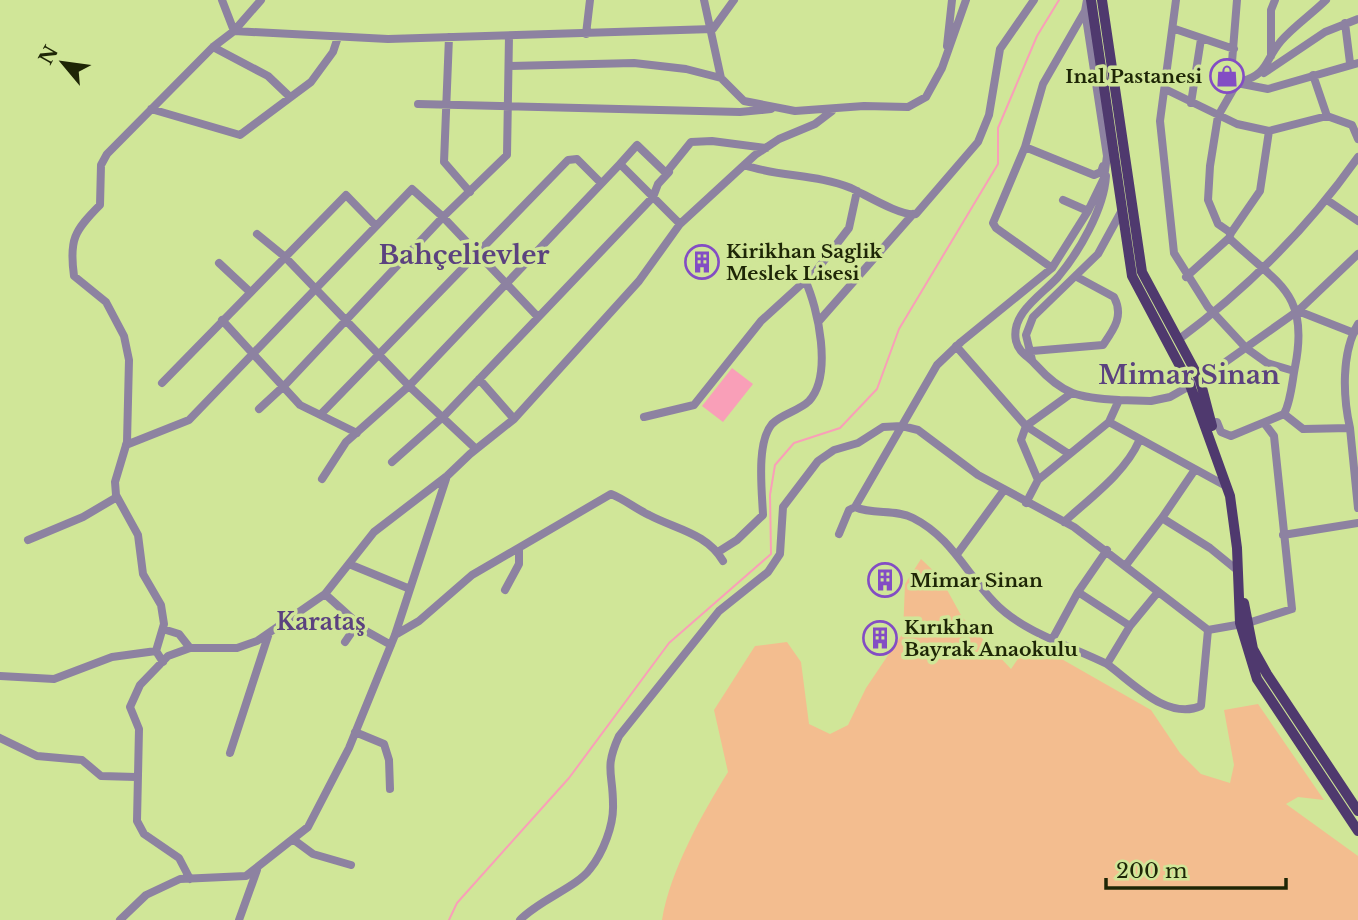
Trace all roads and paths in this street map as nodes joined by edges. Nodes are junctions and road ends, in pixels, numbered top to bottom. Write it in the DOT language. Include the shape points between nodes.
graph roads {
  1 [pos="222,0"];
  2 [pos="261,0"];
  3 [pos="590,0"];
  4 [pos="704,0"];
  5 [pos="734,0"];
  6 [pos="952,0"];
  7 [pos="966,0"];
  8 [pos="1034,0"];
  9 [pos="1102,0"];
  10 [pos="1176,0"];
  11 [pos="1237,0"];
  12 [pos="1275,0"];
  13 [pos="1326,0"];
  14 [pos="1088,4"];
  15 [pos="1358,19"];
  16 [pos="1345,23"];
  17 [pos="713,29"];
  18 [pos="1175,29"];
  19 [pos="234,31"];
  20 [pos="586,34"];
  21 [pos="509,36"];
  22 [pos="338,37"];
  23 [pos="449,37"];
  24 [pos="1201,39"];
  25 [pos="213,47"];
  26 [pos="1234,49"];
  27 [pos="947,52"];
  28 [pos="1271,60"];
  29 [pos="1354,63"];
  30 [pos="510,66"];
  31 [pos="1313,75"];
  32 [pos="1258,76"];
  33 [pos="721,78"];
  34 [pos="1237,83"];
  35 [pos="1166,89"];
  36 [pos="290,97"];
  37 [pos="1191,103"];
  38 [pos="418,104"];
  39 [pos="446,106"];
  40 [pos="510,107"];
  41 [pos="781,108"];
  42 [pos="151,109"];
  43 [pos="832,111"];
  44 [pos="1218,116"];
  45 [pos="1328,116"];
  46 [pos="1358,118"];
  47 [pos="1352,125"];
  48 [pos="1269,131"];
  49 [pos="1358,138"];
  50 [pos="1025,147"];
  51 [pos="766,148"];
  52 [pos="1107,156"];
  53 [pos="1358,157"];
  54 [pos="620,163"];
  55 [pos="744,165"];
  56 [pos="669,172"];
  57 [pos="601,183"];
  58 [pos="856,191"];
  59 [pos="470,192"];
  60 [pos="653,197"];
  61 [pos="1327,200"];
  62 [pos="1063,201"];
  63 [pos="1088,211"];
  64 [pos="1121,212"];
  65 [pos="913,214"];
  66 [pos="443,216"];
  67 [pos="1358,221"];
  68 [pos="680,224"];
  69 [pos="376,226"];
  70 [pos="257,234"];
  71 [pos="1230,236"];
  72 [pos="476,253"];
  73 [pos="1358,254"];
  74 [pos="284,256"];
  75 [pos="219,263"];
  76 [pos="1052,268"];
  77 [pos="1262,270"];
  78 [pos="1077,277"];
  79 [pos="1186,277"];
  80 [pos="805,281"];
  81 [pos="507,285"];
  82 [pos="316,288"];
  83 [pos="250,291"];
  84 [pos="1298,311"];
  85 [pos="1213,314"];
  86 [pos="538,317"];
  87 [pos="222,320"];
  88 [pos="348,320"];
  89 [pos="819,321"];
  90 [pos="1358,324"];
  91 [pos="1354,333"];
  92 [pos="1178,340"];
  93 [pos="956,346"];
  94 [pos="1247,348"];
  95 [pos="1032,351"];
  96 [pos="252,352"];
  97 [pos="380,354"];
  98 [pos="1032,360"];
  99 [pos="1294,371"];
  100 [pos="479,379"];
  101 [pos="162,383"];
  102 [pos="1195,383"];
  103 [pos="285,385"];
  104 [pos="409,386"];
  105 [pos="1069,395"];
  106 [pos="1119,400"];
  107 [pos="259,409"];
  108 [pos="321,414"];
  109 [pos="1284,414"];
  110 [pos="444,416"];
  111 [pos="643,417"];
  112 [pos="514,419"];
  113 [pos="1109,422"];
  114 [pos="1211,423"];
  115 [pos="1265,424"];
  116 [pos="902,426"];
  117 [pos="1026,426"];
  118 [pos="1350,428"];
  119 [pos="357,433"];
  120 [pos="1139,441"];
  121 [pos="127,445"];
  122 [pos="476,449"];
  123 [pos="1069,454"];
  124 [pos="393,462"];
  125 [pos="1194,471"];
  126 [pos="447,476"];
  127 [pos="322,479"];
  128 [pos="1038,481"];
  129 [pos="1226,486"];
  130 [pos="1004,490"];
  131 [pos="117,497"];
  132 [pos="1026,503"];
  133 [pos="855,507"];
  134 [pos="1358,508"];
  135 [pos="1162,518"];
  136 [pos="1064,522"];
  137 [pos="1358,523"];
  138 [pos="839,534"];
  139 [pos="1283,535"];
  140 [pos="28,540"];
  141 [pos="519,549"];
  142 [pos="1107,550"];
  143 [pos="718,552"];
  144 [pos="958,553"];
  145 [pos="723,561"];
  146 [pos="349,564"];
  147 [pos="1126,565"];
  148 [pos="1237,570"];
  149 [pos="410,589"];
  150 [pos="505,590"];
  151 [pos="1078,592"];
  152 [pos="1158,592"];
  153 [pos="325,594"];
  154 [pos="358,623"];
  155 [pos="1244,623"];
  156 [pos="1130,626"];
  157 [pos="163,629"];
  158 [pos="1208,630"];
  159 [pos="269,633"];
  160 [pos="395,635"];
  161 [pos="1053,638"];
  162 [pos="345,642"];
  163 [pos="391,645"];
  164 [pos="190,648"];
  165 [pos="156,651"];
  166 [pos="163,662"];
  167 [pos="1107,664"];
  168 [pos="0,676"];
  169 [pos="355,732"];
  170 [pos="0,737"];
  171 [pos="230,753"];
  172 [pos="136,777"];
  173 [pos="390,789"];
  174 [pos="1358,811"];
  175 [pos="1356,828"];
  176 [pos="294,840"];
  177 [pos="351,865"];
  178 [pos="257,868"];
  179 [pos="190,879"];
  180 [pos="120,920"];
  181 [pos="239,920"];
  182 [pos="520,920"];
  1 -- 19 [label="street"];
  2 -- 19 [label="street"];
  3 -- 20 [label="street"];
  4 -- 17 [label="street"];
  5 -- 17 [label="street"];
  6 -- 27 [label="street"];
  7 -- 27 [label="street"];
  8 -- 65 [label="street" via="1000,48 989,115 978,142"];
  9 -- 92 [label="main road" via="1142,272"];
  10 -- 18 [label="street"];
  11 -- 26 [label="street"];
  12 -- 28 [label="street"];
  13 -- 28 [label="street" via="1280,43"];
  14 -- 50 [label="street" via="1043,84"];
  14 -- 52 [label="street"];
  14 -- 64 [label="main road"];
  15 -- 16 [label="street"];
  16 -- 29 [label="street"];
  16 -- 32 [label="street"];
  17 -- 20 [label="street"];
  17 -- 33 [label="street"];
  18 -- 24 [label="street"];
  18 -- 35 [label="street"];
  19 -- 22 [label="street"];
  19 -- 25 [label="street"];
  20 -- 21 [label="street"];
  21 -- 23 [label="street"];
  21 -- 30 [label="street"];
  22 -- 23 [label="street"];
  22 -- 36 [label="street" via="311,82"];
  23 -- 39 [label="street"];
  24 -- 26 [label="street"];
  24 -- 37 [label="street"];
  25 -- 36 [label="street" via="268,76"];
  25 -- 42 [label="street"];
  26 -- 34 [label="street" via="1231,62"];
  27 -- 43 [label="street" via="926,97 908,107"];
  28 -- 32 [label="street"];
  29 -- 31 [label="street"];
  30 -- 33 [label="street" via="634,63"];
  30 -- 40 [label="street"];
  31 -- 34 [label="street" via="1268,89"];
  31 -- 45 [label="street"];
  32 -- 34 [label="street"];
  33 -- 41 [label="street" via="744,100"];
  34 -- 44 [label="street"];
  35 -- 37 [label="street"];
  35 -- 79 [label="street" via="1160,121 1167,203 1174,253"];
  36 -- 42 [label="street" via="240,135"];
  37 -- 44 [label="street"];
  38 -- 39 [label="street"];
  39 -- 40 [label="street"];
  39 -- 59 [label="street" via="444,162"];
  40 -- 41 [label="street" via="740,112"];
  40 -- 59 [label="street" via="507,155"];
  41 -- 43 [label="street"];
  42 -- 121 [label="street" via="107,154 101,165 100,205 75,235 71,248 74,276 106,302 124,336 129,360"];
  43 -- 51 [label="street"];
  44 -- 48 [label="street"];
  44 -- 71 [label="street" via="1208,200 1218,224"];
  45 -- 47 [label="street"];
  45 -- 48 [label="street"];
  46 -- 47 [label="street"];
  47 -- 49 [label="street"];
  48 -- 71 [label="street" via="1260,191"];
  50 -- 52 [label="street" via="1094,175 1101,172"];
  50 -- 76 [label="street" via="993,223"];
  51 -- 55 [label="street"];
  51 -- 56 [label="street" via="691,142"];
  52 -- 63 [label="street" via="1104,178"];
  52 -- 98 [label="street" via="1105,187 1090,223 1058,277 1017,324 1015,339 1020,351"];
  53 -- 61 [label="street"];
  54 -- 56 [label="street" via="637,145"];
  54 -- 57 [label="street"];
  54 -- 60 [label="street"];
  55 -- 58 [label="street"];
  55 -- 68 [label="street"];
  56 -- 60 [label="street"];
  57 -- 72 [label="street" via="577,159 568,160"];
  57 -- 81 [label="street"];
  58 -- 65 [label="street"];
  58 -- 80 [label="street" via="849,228"];
  59 -- 66 [label="street"];
  60 -- 68 [label="street"];
  60 -- 86 [label="street"];
  61 -- 67 [label="street"];
  61 -- 77 [label="street"];
  62 -- 63 [label="street"];
  63 -- 76 [label="street"];
  64 -- 78 [label="street" via="1098,254"];
  64 -- 102 [label="main road" via="1132,276"];
  65 -- 89 [label="street"];
  66 -- 69 [label="street" via="412,189"];
  66 -- 72 [label="street"];
  66 -- 88 [label="street"];
  68 -- 112 [label="street" via="639,281"];
  69 -- 74 [label="street" via="346,195"];
  69 -- 82 [label="street"];
  70 -- 74 [label="street"];
  71 -- 77 [label="street"];
  71 -- 79 [label="street"];
  72 -- 81 [label="street"];
  72 -- 97 [label="street"];
  73 -- 84 [label="street"];
  74 -- 82 [label="street"];
  74 -- 83 [label="street"];
  75 -- 83 [label="street"];
  76 -- 93 [label="street"];
  77 -- 84 [label="street" via="1286,291"];
  77 -- 85 [label="street"];
  78 -- 95 [label="street" via="1033,317 1026,335"];
  78 -- 95 [label="street" via="1114,297 1119,314 1114,330 1103,345"];
  79 -- 85 [label="street"];
  80 -- 89 [label="street"];
  80 -- 111 [label="street" via="761,321 694,405"];
  81 -- 86 [label="street"];
  81 -- 104 [label="street"];
  82 -- 88 [label="street"];
  82 -- 96 [label="street"];
  83 -- 87 [label="street"];
  84 -- 91 [label="street"];
  84 -- 94 [label="street"];
  84 -- 99 [label="street" via="1300,341"];
  85 -- 92 [label="street"];
  85 -- 94 [label="street"];
  86 -- 100 [label="street"];
  87 -- 96 [label="street"];
  87 -- 101 [label="street"];
  88 -- 97 [label="street"];
  88 -- 103 [label="street"];
  89 -- 143 [label="street" via="820,370 811,399 773,423 765,439 763,515"];
  90 -- 91 [label="street"];
  91 -- 118 [label="street" via="1345,394"];
  92 -- 102 [label="main road"];
  93 -- 116 [label="street" via="937,365"];
  93 -- 117 [label="street"];
  94 -- 99 [label="street" via="1267,363"];
  94 -- 102 [label="street"];
  95 -- 98 [label="street"];
  96 -- 103 [label="street"];
  96 -- 121 [label="street" via="189,420"];
  97 -- 104 [label="street"];
  97 -- 108 [label="street"];
  98 -- 105 [label="street"];
  99 -- 109 [label="street"];
  100 -- 110 [label="street"];
  100 -- 112 [label="street"];
  102 -- 106 [label="street" via="1170,397"];
  102 -- 114 [label="main road"];
  102 -- 129 [label="main road"];
  103 -- 107 [label="street"];
  103 -- 108 [label="street" via="300,405"];
  104 -- 110 [label="street"];
  104 -- 119 [label="street"];
  105 -- 106 [label="street"];
  105 -- 117 [label="street"];
  106 -- 113 [label="street"];
  108 -- 119 [label="street"];
  109 -- 115 [label="street"];
  109 -- 118 [label="street" via="1303,429"];
  110 -- 122 [label="street"];
  110 -- 124 [label="street"];
  112 -- 122 [label="street"];
  113 -- 120 [label="street"];
  113 -- 123 [label="street"];
  114 -- 115 [label="street" via="1217,422 1221,432 1231,436"];
  114 -- 155 [label="main road" via="1235,494"];
  115 -- 139 [label="street" via="1274,436"];
  116 -- 130 [label="street" via="918,430"];
  116 -- 133 [label="street"];
  116 -- 182 [label="street" via="874,430 858,443 834,450 793,490 783,507 779,554 768,572 719,611 619,736 608,774 611,821 589,872"];
  117 -- 123 [label="street"];
  117 -- 128 [label="street" via="1021,445"];
  118 -- 134 [label="street"];
  119 -- 127 [label="street"];
  120 -- 125 [label="street"];
  120 -- 136 [label="street" via="1119,471"];
  121 -- 131 [label="street" via="116,482"];
  122 -- 126 [label="street"];
  123 -- 128 [label="street"];
  125 -- 129 [label="street"];
  125 -- 135 [label="street"];
  126 -- 146 [label="street" via="374,532"];
  126 -- 149 [label="street"];
  128 -- 132 [label="street"];
  129 -- 148 [label="main road"];
  130 -- 132 [label="street"];
  130 -- 144 [label="street"];
  131 -- 140 [label="street"];
  131 -- 157 [label="street" via="138,535 143,573 161,605"];
  132 -- 136 [label="street"];
  133 -- 138 [label="street" via="849,510"];
  133 -- 144 [label="street" via="911,517"];
  135 -- 147 [label="street"];
  135 -- 148 [label="street"];
  136 -- 142 [label="street"];
  137 -- 139 [label="street"];
  139 -- 155 [label="street" via="1292,609"];
  141 -- 143 [label="street" via="611,494 657,520 690,531"];
  141 -- 150 [label="street" via="519,565"];
  141 -- 160 [label="street" via="459,584 419,621"];
  142 -- 147 [label="street"];
  142 -- 151 [label="street"];
  143 -- 145 [label="street"];
  144 -- 161 [label="street" via="994,602 1012,618"];
  146 -- 149 [label="street"];
  146 -- 153 [label="street"];
  147 -- 152 [label="street"];
  148 -- 155 [label="main road"];
  149 -- 160 [label="street"];
  151 -- 156 [label="street"];
  151 -- 161 [label="street"];
  152 -- 156 [label="street"];
  152 -- 158 [label="street"];
  153 -- 154 [label="street"];
  153 -- 159 [label="street"];
  154 -- 162 [label="street"];
  154 -- 163 [label="street"];
  155 -- 158 [label="street"];
  155 -- 174 [label="main road" via="1266,674"];
  155 -- 175 [label="main road" via="1257,680"];
  156 -- 167 [label="street"];
  157 -- 164 [label="street" via="179,634"];
  157 -- 165 [label="street"];
  158 -- 167 [label="street" via="1201,706 1197,708 1166,705"];
  159 -- 164 [label="street" via="237,648"];
  159 -- 171 [label="street"];
  160 -- 163 [label="street"];
  161 -- 167 [label="street"];
  163 -- 169 [label="street"];
  164 -- 166 [label="street"];
  165 -- 166 [label="street"];
  165 -- 168 [label="street" via="112,657 54,679"];
  166 -- 172 [label="street" via="132,697 130,707 139,729"];
  169 -- 173 [label="street" via="384,744"];
  169 -- 176 [label="street" via="308,827"];
  170 -- 172 [label="street" via="37,756 82,760 101,776"];
  172 -- 179 [label="street" via="136,821 144,834 178,858"];
  176 -- 177 [label="street" via="313,854"];
  176 -- 178 [label="street"];
  178 -- 179 [label="street" via="246,876"];
  178 -- 181 [label="street"];
  179 -- 180 [label="street" via="146,895"];
}
